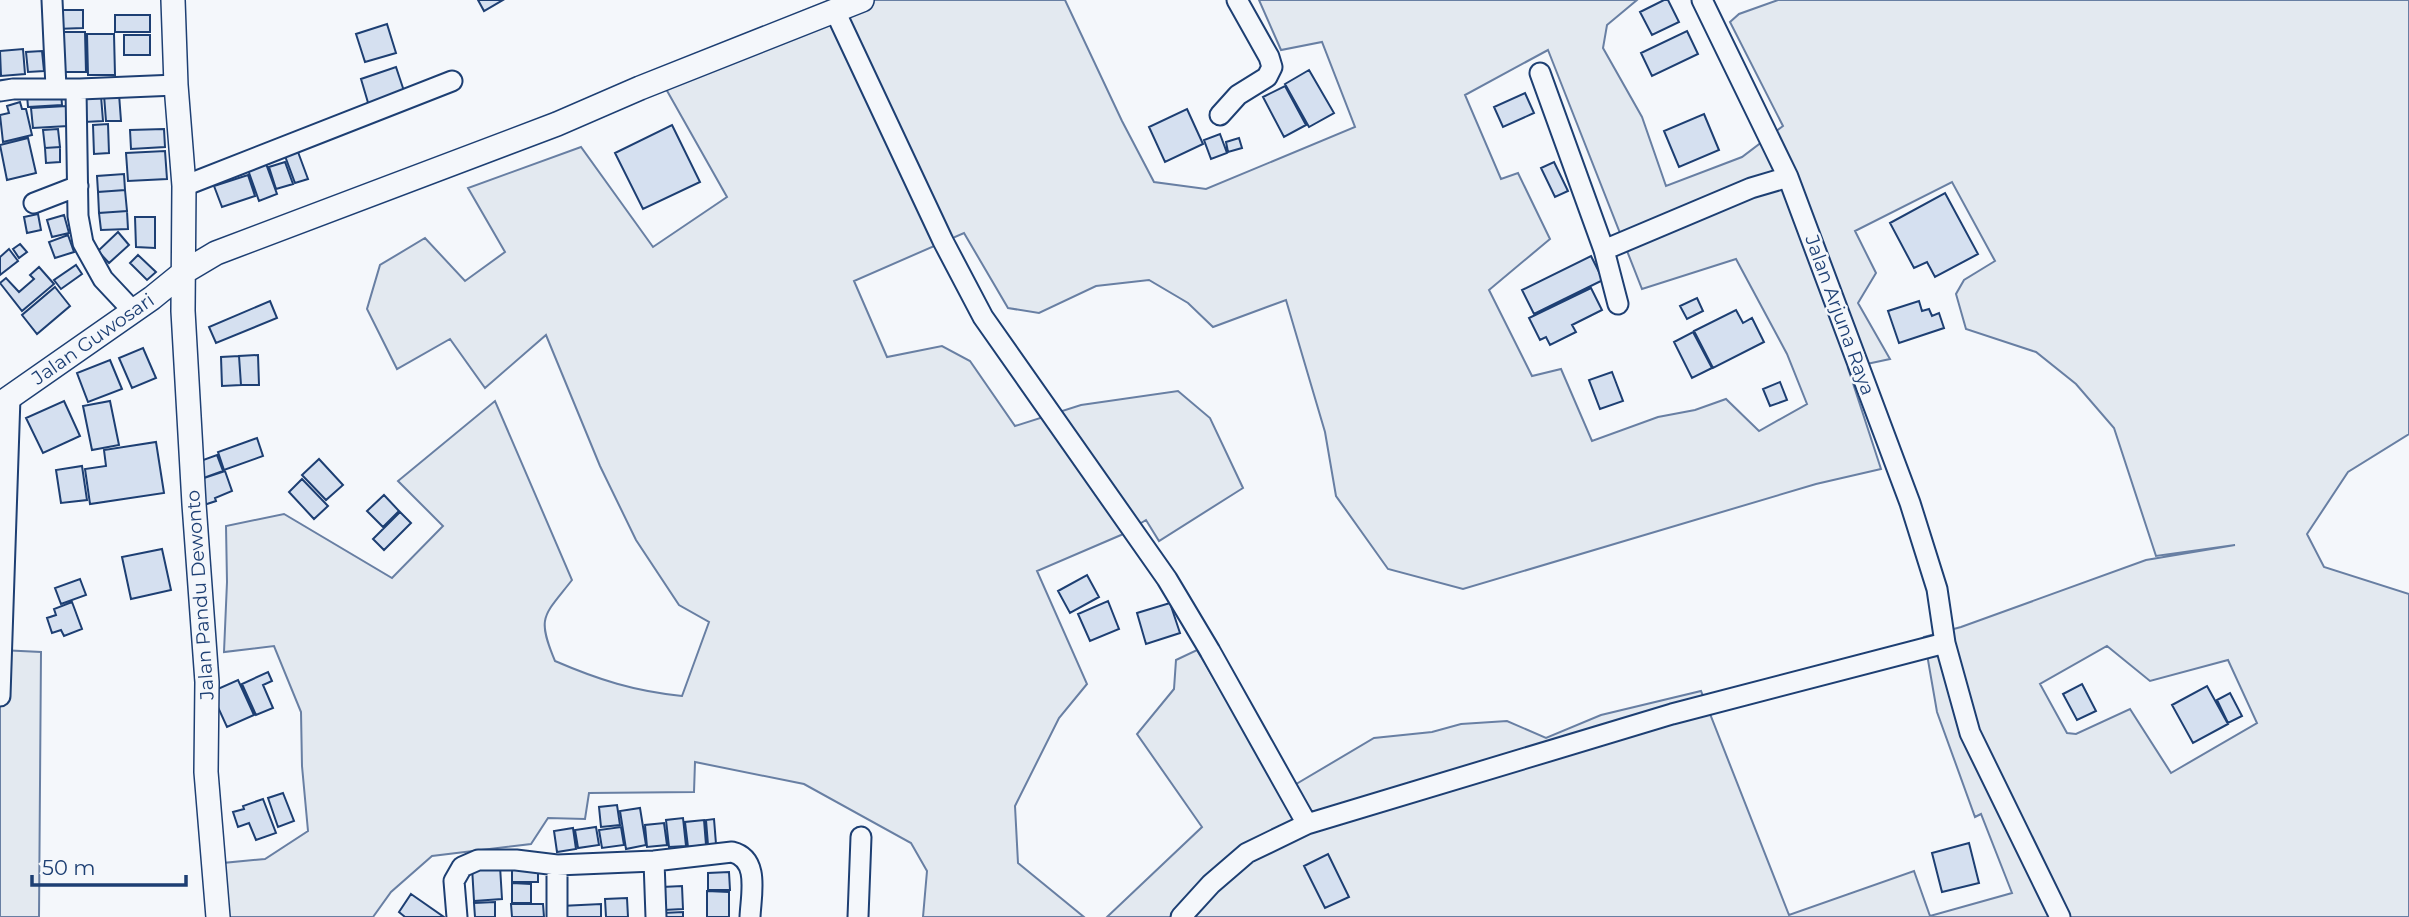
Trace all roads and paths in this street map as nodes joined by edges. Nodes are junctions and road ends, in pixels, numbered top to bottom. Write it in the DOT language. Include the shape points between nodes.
graph roads {
  1 [pos="52,0"];
  2 [pos="173,0"];
  3 [pos="862,0"];
  4 [pos="1237,0"];
  5 [pos="1702,0"];
  6 [pos="835,11"];
  7 [pos="1540,73"];
  8 [pos="452,81"];
  9 [pos="176,85"];
  10 [pos="66,88"];
  11 [pos="0,91"];
  12 [pos="1220,115"];
  13 [pos="1788,177"];
  14 [pos="78,186"];
  15 [pos="184,187"];
  16 [pos="34,203"];
  17 [pos="1604,250"];
  18 [pos="184,272"];
  19 [pos="1618,304"];
  20 [pos="133,312"];
  21 [pos="5,400"];
  22 [pos="1945,643"];
  23 [pos="0,696"];
  24 [pos="1307,824"];
  25 [pos="861,837"];
  26 [pos="654,861"];
  27 [pos="558,865"];
  28 [pos="218,917"];
  29 [pos="457,917"];
  30 [pos="557,917"];
  31 [pos="656,917"];
  32 [pos="750,917"];
  33 [pos="858,917"];
  34 [pos="1181,917"];
  35 [pos="2060,917"];
  1 -- 10 [label="street"];
  2 -- 9 [label="street, Jalan Pandu Dewonto"];
  3 -- 6 [label="street, Jalan Guwosari"];
  4 -- 12 [label="street" via="1272,67 1267,78 1238,95"];
  5 -- 13 [label="street, Jalan Arjuna Raya"];
  6 -- 18 [label="street, Jalan Guwosari" via="557,124 234,244"];
  6 -- 24 [label="street" via="983,317 1167,579"];
  7 -- 17 [label="street"];
  8 -- 15 [label="street"];
  9 -- 10 [label="street"];
  9 -- 15 [label="street, Jalan Pandu Dewonto"];
  10 -- 11 [label="street"];
  10 -- 14 [label="street"];
  13 -- 17 [label="street"];
  13 -- 22 [label="street, Jalan Arjuna Raya" via="1927,552"];
  14 -- 16 [label="street"];
  14 -- 20 [label="street" via="83,243 103,279"];
  15 -- 18 [label="street, Jalan Pandu Dewonto"];
  17 -- 19 [label="street"];
  18 -- 20 [label="street, Jalan Guwosari"];
  18 -- 28 [label="street, Jalan Pandu Dewonto" via="186,375 208,682 206,772"];
  20 -- 21 [label="street, Jalan Guwosari"];
  21 -- 23 [label="street"];
  22 -- 24 [label="street" via="1672,714"];
  22 -- 35 [label="street, Jalan Arjuna Raya" via="1970,733"];
  24 -- 34 [label="street" via="1247,853"];
  25 -- 33 [label="street"];
  26 -- 27 [label="street"];
  26 -- 31 [label="street"];
  26 -- 32 [label="street" via="722,852 743,856 750,866"];
  27 -- 29 [label="street" via="506,859 469,863 454,881"];
  27 -- 30 [label="street"];
}
